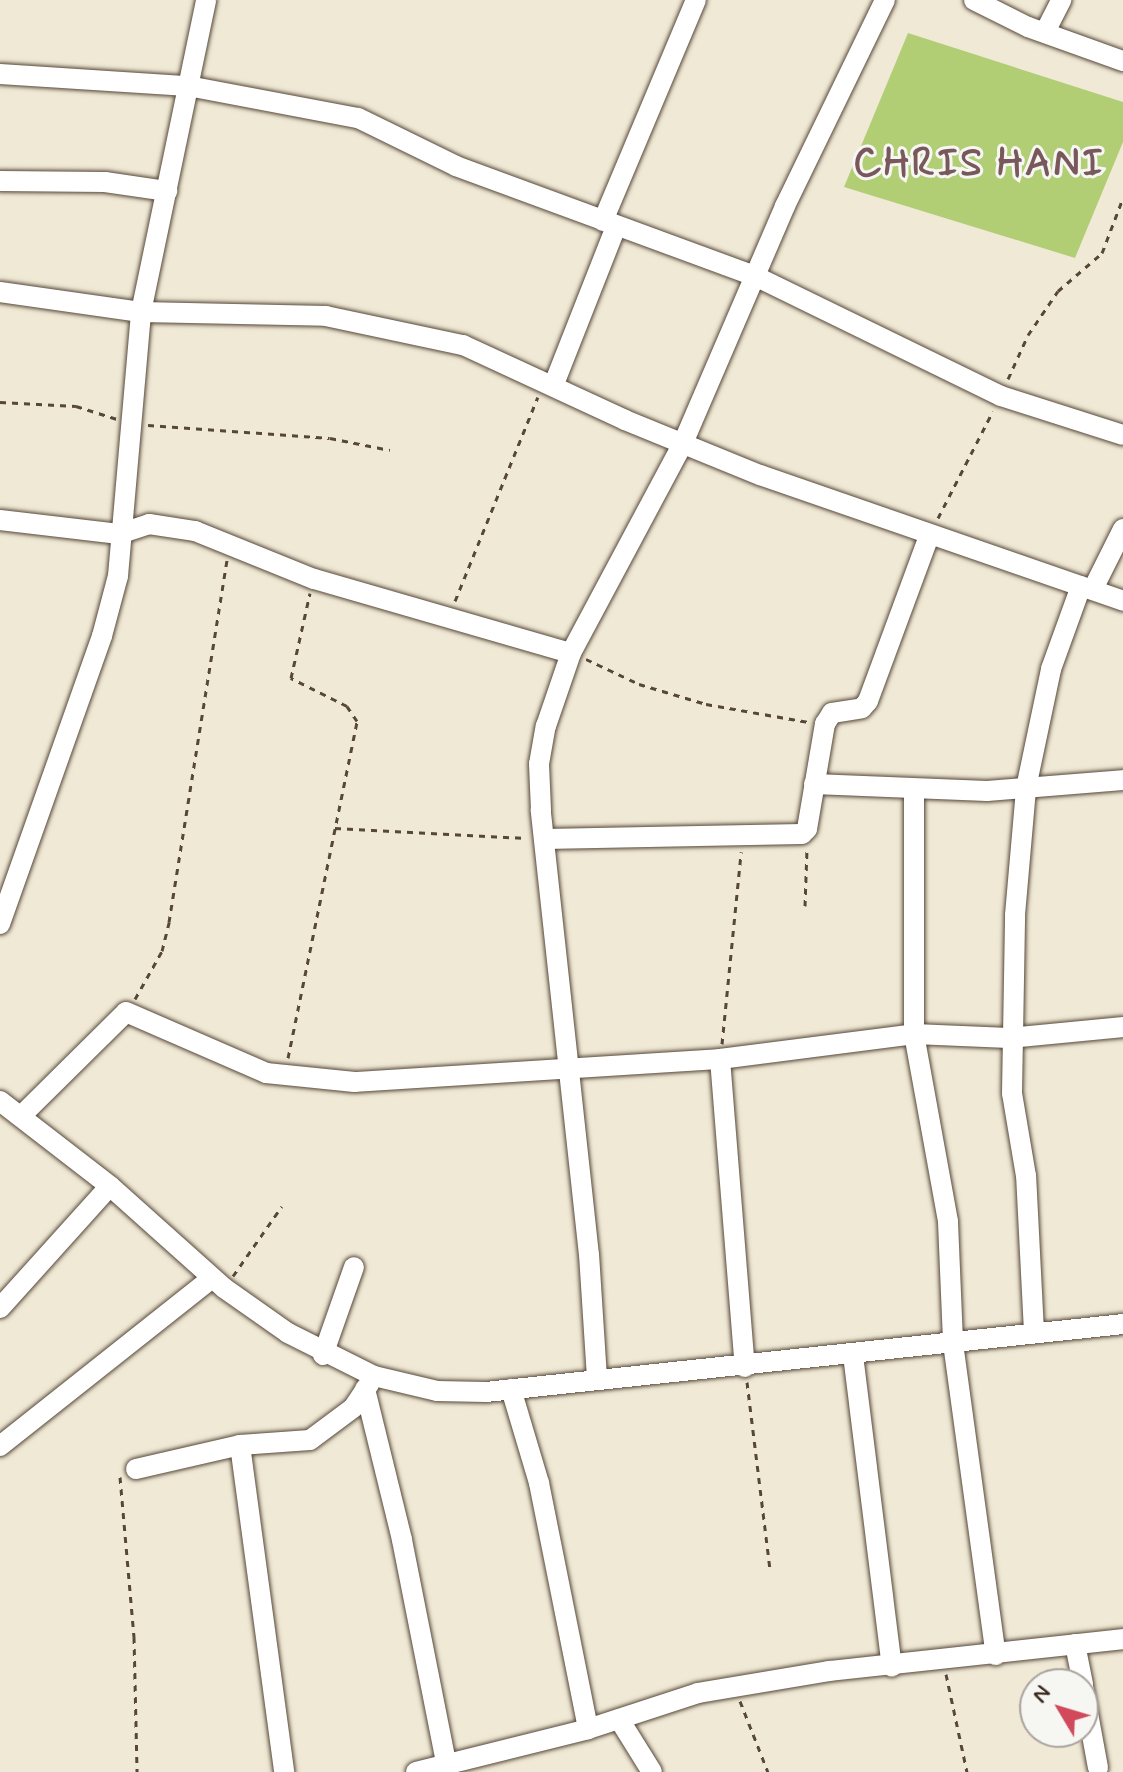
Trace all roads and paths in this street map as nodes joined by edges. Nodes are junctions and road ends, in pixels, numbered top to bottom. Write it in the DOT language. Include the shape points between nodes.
graph roads {
  1 [pos="206,0"];
  2 [pos="696,0"];
  3 [pos="885,0"];
  4 [pos="974,0"];
  5 [pos="1061,0"];
  6 [pos="1045,32"];
  7 [pos="1123,61"];
  8 [pos="0,74"];
  9 [pos="188,86"];
  10 [pos="0,181"];
  11 [pos="167,191"];
  12 [pos="1123,198"];
  13 [pos="610,224"];
  14 [pos="757,277"];
  15 [pos="0,292"];
  16 [pos="141,312"];
  17 [pos="549,382"];
  18 [pos="1001,396"];
  19 [pos="0,402"];
  20 [pos="130,424"];
  21 [pos="1123,435"];
  22 [pos="683,443"];
  23 [pos="390,450"];
  24 [pos="0,520"];
  25 [pos="1123,529"];
  26 [pos="119,534"];
  27 [pos="929,536"];
  28 [pos="229,546"];
  29 [pos="314,579"];
  30 [pos="1087,588"];
  31 [pos="1123,601"];
  32 [pos="447,619"];
  33 [pos="571,653"];
  34 [pos="825,724"];
  35 [pos="1123,780"];
  36 [pos="814,784"];
  37 [pos="1026,788"];
  38 [pos="914,791"];
  39 [pos="335,828"];
  40 [pos="807,829"];
  41 [pos="742,837"];
  42 [pos="545,839"];
  43 [pos="805,906"];
  44 [pos="0,924"];
  45 [pos="126,1012"];
  46 [pos="1123,1027"];
  47 [pos="914,1034"];
  48 [pos="1009,1038"];
  49 [pos="720,1059"];
  50 [pos="566,1069"];
  51 [pos="285,1077"];
  52 [pos="0,1101"];
  53 [pos="22,1115"];
  54 [pos="110,1186"];
  55 [pos="282,1206"];
  56 [pos="354,1267"];
  57 [pos="218,1283"];
  58 [pos="0,1308"];
  59 [pos="1123,1324"];
  60 [pos="1034,1332"];
  61 [pos="953,1343"];
  62 [pos="323,1355"];
  63 [pos="853,1355"];
  64 [pos="745,1367"];
  65 [pos="597,1378"];
  66 [pos="370,1382"];
  67 [pos="511,1389"];
  68 [pos="240,1445"];
  69 [pos="0,1446"];
  70 [pos="136,1469"];
  71 [pos="770,1570"];
  72 [pos="1123,1639"];
  73 [pos="1075,1644"];
  74 [pos="996,1655"];
  75 [pos="944,1662"];
  76 [pos="892,1667"];
  77 [pos="1080,1668"];
  78 [pos="734,1687"];
  79 [pos="619,1719"];
  80 [pos="588,1729"];
  81 [pos="1094,1748"];
  82 [pos="1098,1768"];
  83 [pos="447,1770"];
  84 [pos="137,1772"];
  85 [pos="284,1772"];
  86 [pos="416,1772"];
  87 [pos="652,1772"];
  88 [pos="768,1772"];
  89 [pos="967,1772"];
  1 -- 9 [label="street"];
  2 -- 13 [label="street"];
  3 -- 14 [label="street" via="821,127"];
  4 -- 6 [label="street"];
  5 -- 6 [label="street"];
  6 -- 7 [label="street"];
  8 -- 9 [label="street"];
  9 -- 11 [label="street"];
  9 -- 13 [label="street" via="358,118 456,166"];
  10 -- 11 [label="street" via="105,182"];
  11 -- 16 [label="street"];
  12 -- 18 [label="path" via="1102,253 1058,291 1028,335"];
  13 -- 14 [label="street"];
  13 -- 17 [label="street"];
  14 -- 18 [label="street"];
  14 -- 22 [label="street"];
  15 -- 16 [label="street"];
  16 -- 17 [label="street" via="251,310 360,320 463,345"];
  16 -- 20 [label="street"];
  17 -- 22 [label="street"];
  17 -- 32 [label="path"];
  18 -- 21 [label="street"];
  18 -- 27 [label="path"];
  19 -- 20 [label="path" via="76,406"];
  20 -- 23 [label="path" via="330,438"];
  20 -- 26 [label="street"];
  22 -- 27 [label="street"];
  22 -- 33 [label="street"];
  24 -- 26 [label="street"];
  25 -- 30 [label="street"];
  26 -- 28 [label="street" via="149,524 195,531"];
  26 -- 44 [label="street" via="118,576 102,636"];
  27 -- 30 [label="street"];
  27 -- 34 [label="street" via="866,705 832,713"];
  28 -- 29 [label="street"];
  28 -- 45 [label="path" via="169,922 148,982"];
  29 -- 32 [label="street"];
  29 -- 39 [label="path" via="291,678 347,706 357,721"];
  30 -- 31 [label="street"];
  30 -- 37 [label="street" via="1051,669"];
  32 -- 33 [label="street"];
  33 -- 34 [label="path" via="639,684 706,704"];
  33 -- 42 [label="street" via="539,764"];
  34 -- 36 [label="street"];
  35 -- 37 [label="street"];
  36 -- 38 [label="street"];
  36 -- 40 [label="street"];
  37 -- 38 [label="street"];
  37 -- 48 [label="street"];
  38 -- 47 [label="street"];
  39 -- 42 [label="path"];
  39 -- 51 [label="path"];
  40 -- 41 [label="street" via="791,837"];
  40 -- 43 [label="path"];
  41 -- 42 [label="street" via="682,833"];
  41 -- 49 [label="path"];
  42 -- 50 [label="street"];
  45 -- 51 [label="street" via="142,1015 211,1053"];
  45 -- 53 [label="street"];
  46 -- 48 [label="street"];
  47 -- 48 [label="street"];
  47 -- 49 [label="street"];
  47 -- 61 [label="street" via="948,1222"];
  48 -- 60 [label="street" via="1027,1190"];
  49 -- 50 [label="street"];
  49 -- 64 [label="street"];
  50 -- 51 [label="street" via="402,1081"];
  50 -- 65 [label="street" via="589,1255"];
  52 -- 53 [label="street"];
  53 -- 54 [label="street"];
  54 -- 57 [label="street"];
  54 -- 58 [label="street"];
  55 -- 57 [label="path"];
  56 -- 62 [label="street"];
  57 -- 62 [label="street"];
  57 -- 69 [label="street"];
  59 -- 60 [label="street"];
  60 -- 61 [label="street"];
  61 -- 63 [label="street"];
  61 -- 74 [label="street"];
  62 -- 66 [label="street"];
  63 -- 64 [label="street"];
  63 -- 76 [label="street"];
  64 -- 65 [label="street"];
  64 -- 71 [label="path"];
  65 -- 67 [label="street"];
  66 -- 67 [label="street" via="437,1391"];
  66 -- 68 [label="street" via="330,1429 310,1440"];
  66 -- 83 [label="street"];
  67 -- 80 [label="street" via="539,1483"];
  68 -- 70 [label="street"];
  68 -- 85 [label="street"];
  70 -- 84 [label="path" via="118,1484 134,1637"];
  72 -- 73 [label="street"];
  73 -- 74 [label="street"];
  73 -- 77 [label="street"];
  74 -- 75 [label="street"];
  75 -- 76 [label="street"];
  75 -- 89 [label="path"];
  76 -- 78 [label="street"];
  78 -- 79 [label="street"];
  78 -- 88 [label="path"];
  79 -- 80 [label="street"];
  79 -- 87 [label="street"];
  80 -- 83 [label="street"];
  81 -- 82 [label="street"];
  83 -- 86 [label="street"];
}
